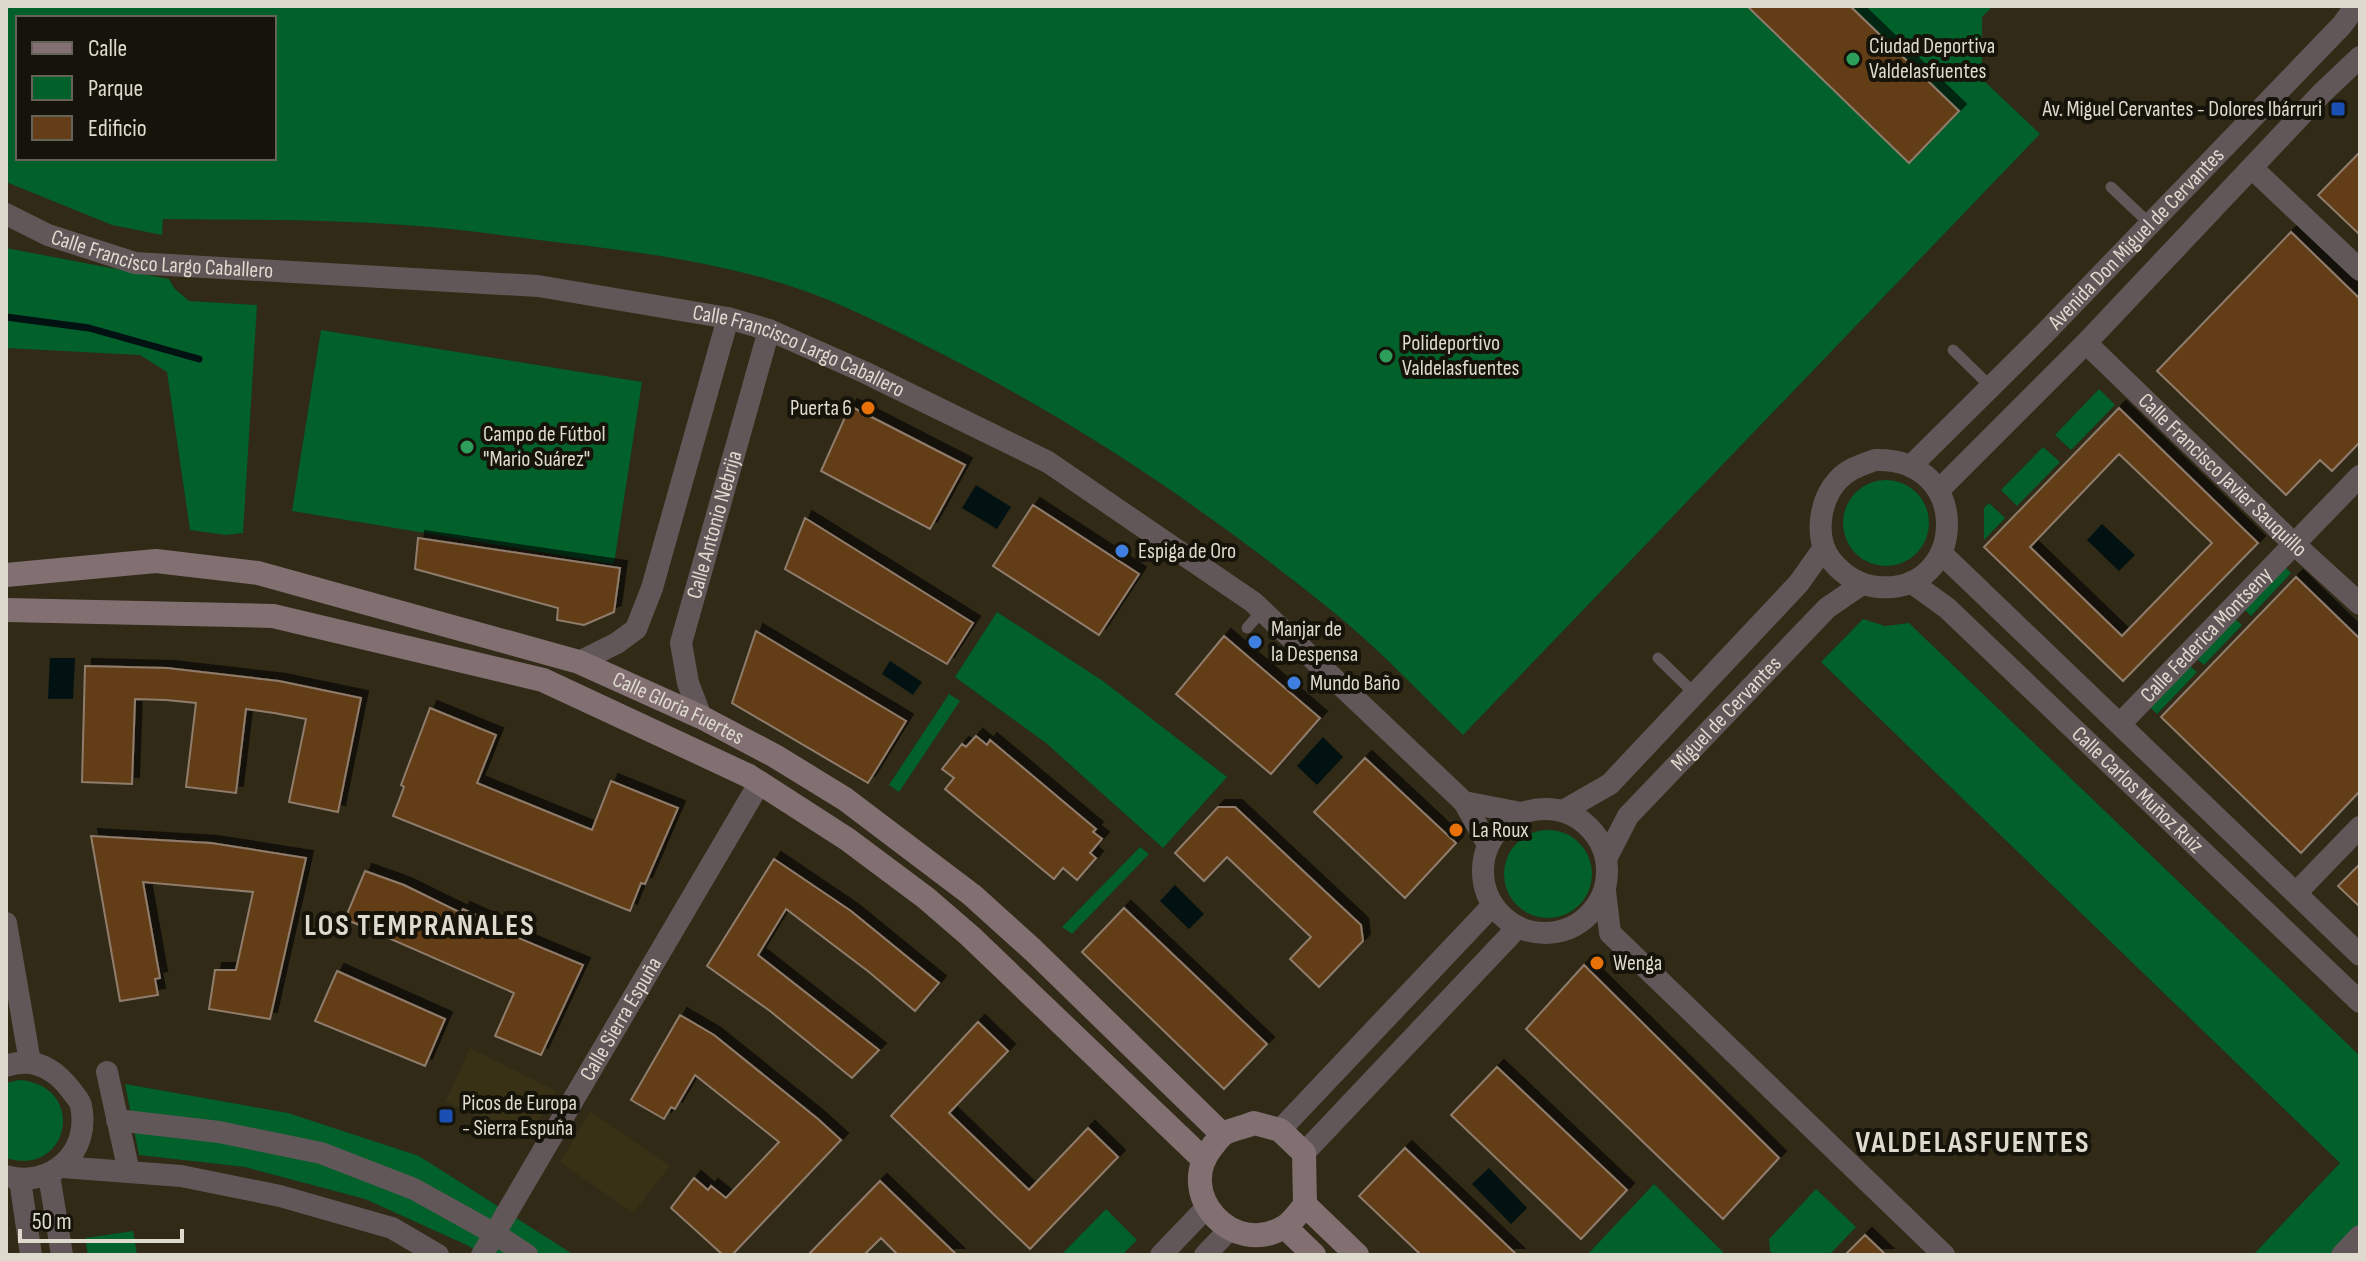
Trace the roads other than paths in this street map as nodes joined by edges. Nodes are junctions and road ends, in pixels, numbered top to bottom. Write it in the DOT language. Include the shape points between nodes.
graph roads {
  1 [pos="2356,6"];
  2 [pos="2360,57"];
  3 [pos="2252,168"];
  4 [pos="2111,187"];
  5 [pos="6,214"];
  6 [pos="2150,224"];
  7 [pos="2360,270"];
  8 [pos="728,318"];
  9 [pos="769,330"];
  10 [pos="2086,343"];
  11 [pos="1953,350"];
  12 [pos="1991,387"];
  13 [pos="1911,466"];
  14 [pos="2360,476"];
  15 [pos="1939,490"];
  16 [pos="2294,544"];
  17 [pos="1823,549"];
  18 [pos="1941,553"];
  19 [pos="6,575"];
  20 [pos="1911,582"];
  21 [pos="1862,584"];
  22 [pos="2360,604"];
  23 [pos="6,610"];
  24 [pos="1658,658"];
  25 [pos="579,662"];
  26 [pos="1695,694"];
  27 [pos="701,717"];
  28 [pos="2120,724"];
  29 [pos="760,782"];
  30 [pos="1464,802"];
  31 [pos="1563,811"];
  32 [pos="1521,813"];
  33 [pos="2360,827"];
  34 [pos="1488,845"];
  35 [pos="1607,857"];
  36 [pos="1605,891"];
  37 [pos="2296,893"];
  38 [pos="1493,905"];
  39 [pos="6,923"];
  40 [pos="1518,927"];
  41 [pos="1564,931"];
  42 [pos="1610,933"];
  43 [pos="2360,955"];
  44 [pos="2360,1002"];
  45 [pos="30,1062"];
  46 [pos="6,1066"];
  47 [pos="107,1072"];
  48 [pos="117,1120"];
  49 [pos="1280,1130"];
  50 [pos="1222,1134"];
  51 [pos="1304,1153"];
  52 [pos="1203,1159"];
  53 [pos="56,1171"];
  54 [pos="129,1172"];
  55 [pos="13,1178"];
  56 [pos="1305,1205"];
  57 [pos="1206,1208"];
  58 [pos="1285,1227"];
  59 [pos="1229,1230"];
  60 [pos="495,1234"];
  61 [pos="2360,1236"];
  62 [pos="31,1255"];
  63 [pos="62,1255"];
  64 [pos="438,1255"];
  65 [pos="482,1255"];
  66 [pos="527,1255"];
  67 [pos="1161,1255"];
  68 [pos="1205,1255"];
  69 [pos="1314,1255"];
  70 [pos="1357,1255"];
  71 [pos="1944,1255"];
  72 [pos="2342,1255"];
  1 -- 6 [label="street, Avenida Don Miguel de Cervantes"];
  2 -- 3 [label="street, Avenida Don Miguel de Cervantes"];
  3 -- 7 [label="street"];
  3 -- 10 [label="street, Avenida Don Miguel de Cervantes"];
  4 -- 6 [label="lane"];
  5 -- 8 [label="street, Calle Francisco Largo Caballero" via="48,235 135,263 538,286"];
  6 -- 12 [label="street, Avenida Don Miguel de Cervantes"];
  8 -- 9 [label="street, Calle Francisco Largo Caballero"];
  8 -- 25 [label="street, Calle Antonio Nebrija" via="636,629"];
  9 -- 27 [label="street, Calle Antonio Nebrija" via="681,643"];
  9 -- 30 [label="street, Calle Francisco Largo Caballero" via="1048,462 1253,602 1254,620"];
  10 -- 15 [label="street, Avenida Don Miguel de Cervantes"];
  10 -- 16 [label="street, Calle Francisco Javier Sauquillo"];
  11 -- 12 [label="lane"];
  12 -- 13 [label="street, Avenida Don Miguel de Cervantes"];
  13 -- 15 [label="street"];
  13 -- 17 [label="street" via="1875,460 1854,467 1837,481 1822,508"];
  14 -- 16 [label="street, Calle Federica Montseny"];
  15 -- 18 [label="street" via="1948,532"];
  16 -- 22 [label="street, Calle Francisco Javier Sauquillo"];
  16 -- 28 [label="street, Calle Federica Montseny"];
  17 -- 21 [label="street" via="1839,569"];
  17 -- 26 [label="street, Miguel de Cervantes" via="1799,583"];
  18 -- 20 [label="street"];
  18 -- 28 [label="street, Calle Carlos Muñoz Ruiz"];
  19 -- 25 [label="main road, Calle Gloria Fuertes" via="156,561 258,573"];
  20 -- 21 [label="street" via="1895,587"];
  20 -- 44 [label="street, Calle Carlos Muñoz Ruiz" via="1947,608"];
  21 -- 35 [label="street, Miguel de Cervantes" via="1827,608 1628,816"];
  23 -- 29 [label="main road, Calle Gloria Fuertes" via="273,616 543,680"];
  24 -- 26 [label="lane"];
  25 -- 27 [label="main road, Calle Gloria Fuertes"];
  26 -- 31 [label="street, Miguel de Cervantes" via="1610,784"];
  27 -- 50 [label="main road, Calle Gloria Fuertes" via="845,799 972,895"];
  28 -- 37 [label="street, Calle Carlos Muñoz Ruiz"];
  29 -- 52 [label="main road, Calle Gloria Fuertes" via="926,898"];
  29 -- 60 [label="street, Calle Sierra Espuña"];
  30 -- 32 [label="street"];
  30 -- 34 [label="street, Calle Francisco Largo Caballero"];
  31 -- 32 [label="street"];
  31 -- 35 [label="street" via="1591,829"];
  32 -- 34 [label="street" via="1502,825"];
  33 -- 37 [label="street"];
  34 -- 38 [label="street" via="1483,879"];
  35 -- 36 [label="street"];
  36 -- 41 [label="street" via="1589,916"];
  36 -- 42 [label="street"];
  37 -- 43 [label="street, Calle Carlos Muñoz Ruiz"];
  38 -- 40 [label="street"];
  38 -- 49 [label="street"];
  39 -- 45 [label="street"];
  40 -- 41 [label="street" via="1538,933"];
  40 -- 51 [label="street"];
  41 -- 42 [label="street"];
  42 -- 71 [label="street"];
  45 -- 46 [label="street"];
  45 -- 53 [label="street" via="57,1072 81,1104 81,1137"];
  47 -- 48 [label="street"];
  48 -- 54 [label="street"];
  48 -- 60 [label="street" via="219,1132 321,1153 414,1189"];
  49 -- 50 [label="main road" via="1254,1123"];
  49 -- 51 [label="main road"];
  50 -- 52 [label="main road"];
  51 -- 56 [label="main road"];
  52 -- 57 [label="main road" via="1199,1180"];
  53 -- 54 [label="street"];
  53 -- 55 [label="street"];
  53 -- 63 [label="street"];
  54 -- 64 [label="street" via="181,1176 280,1196 392,1228"];
  55 -- 62 [label="street"];
  56 -- 58 [label="main road"];
  56 -- 70 [label="main road"];
  57 -- 59 [label="main road"];
  57 -- 67 [label="street"];
  58 -- 59 [label="main road" via="1260,1236"];
  58 -- 69 [label="main road"];
  59 -- 68 [label="street"];
  60 -- 65 [label="street, Calle Sierra Espuña"];
  60 -- 66 [label="street"];
  61 -- 72 [label="street"];
}
